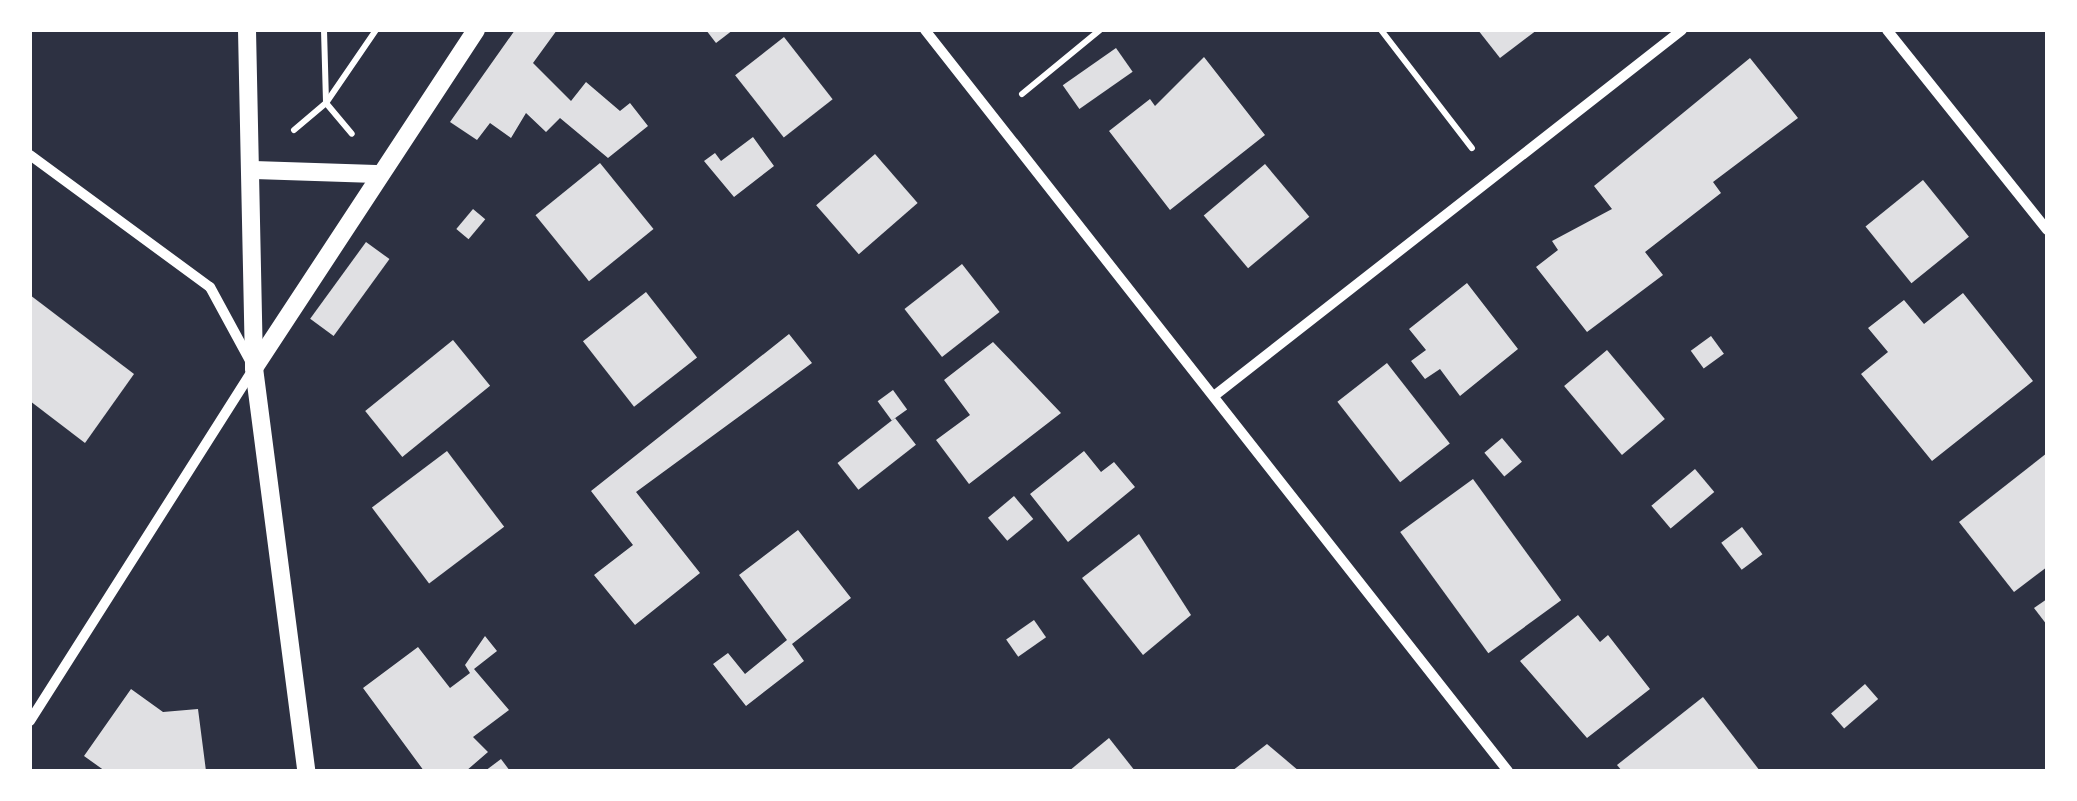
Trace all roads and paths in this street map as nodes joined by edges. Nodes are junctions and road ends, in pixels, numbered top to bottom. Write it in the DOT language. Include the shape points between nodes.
graph roads {
  1 [pos="247,30"];
  2 [pos="324,30"];
  3 [pos="376,30"];
  4 [pos="476,30"];
  5 [pos="925,30"];
  6 [pos="1100,30"];
  7 [pos="1380,30"];
  8 [pos="1682,30"];
  9 [pos="1887,30"];
  10 [pos="326,103"];
  11 [pos="994,116"];
  12 [pos="30,155"];
  13 [pos="381,167"];
  14 [pos="251,168"];
  15 [pos="1497,180"];
  16 [pos="2047,230"];
  17 [pos="254,368"];
  18 [pos="1214,396"];
  19 [pos="30,720"];
  20 [pos="306,771"];
  21 [pos="1508,771"];
  1 -- 14 [label="street"];
  2 -- 10 [label="path"];
  3 -- 10 [label="path"];
  4 -- 13 [label="street"];
  5 -- 11 [label="street"];
  6 -- 11 [label="path"];
  7 -- 15 [label="path"];
  8 -- 15 [label="street"];
  9 -- 16 [label="street"];
  10 -- 13 [label="path"];
  10 -- 14 [label="path"];
  11 -- 18 [label="street"];
  12 -- 17 [label="street" via="210,288"];
  13 -- 14 [label="street"];
  13 -- 17 [label="street"];
  14 -- 17 [label="street"];
  15 -- 18 [label="street"];
  17 -- 19 [label="street"];
  17 -- 20 [label="street"];
  18 -- 21 [label="street"];
}
